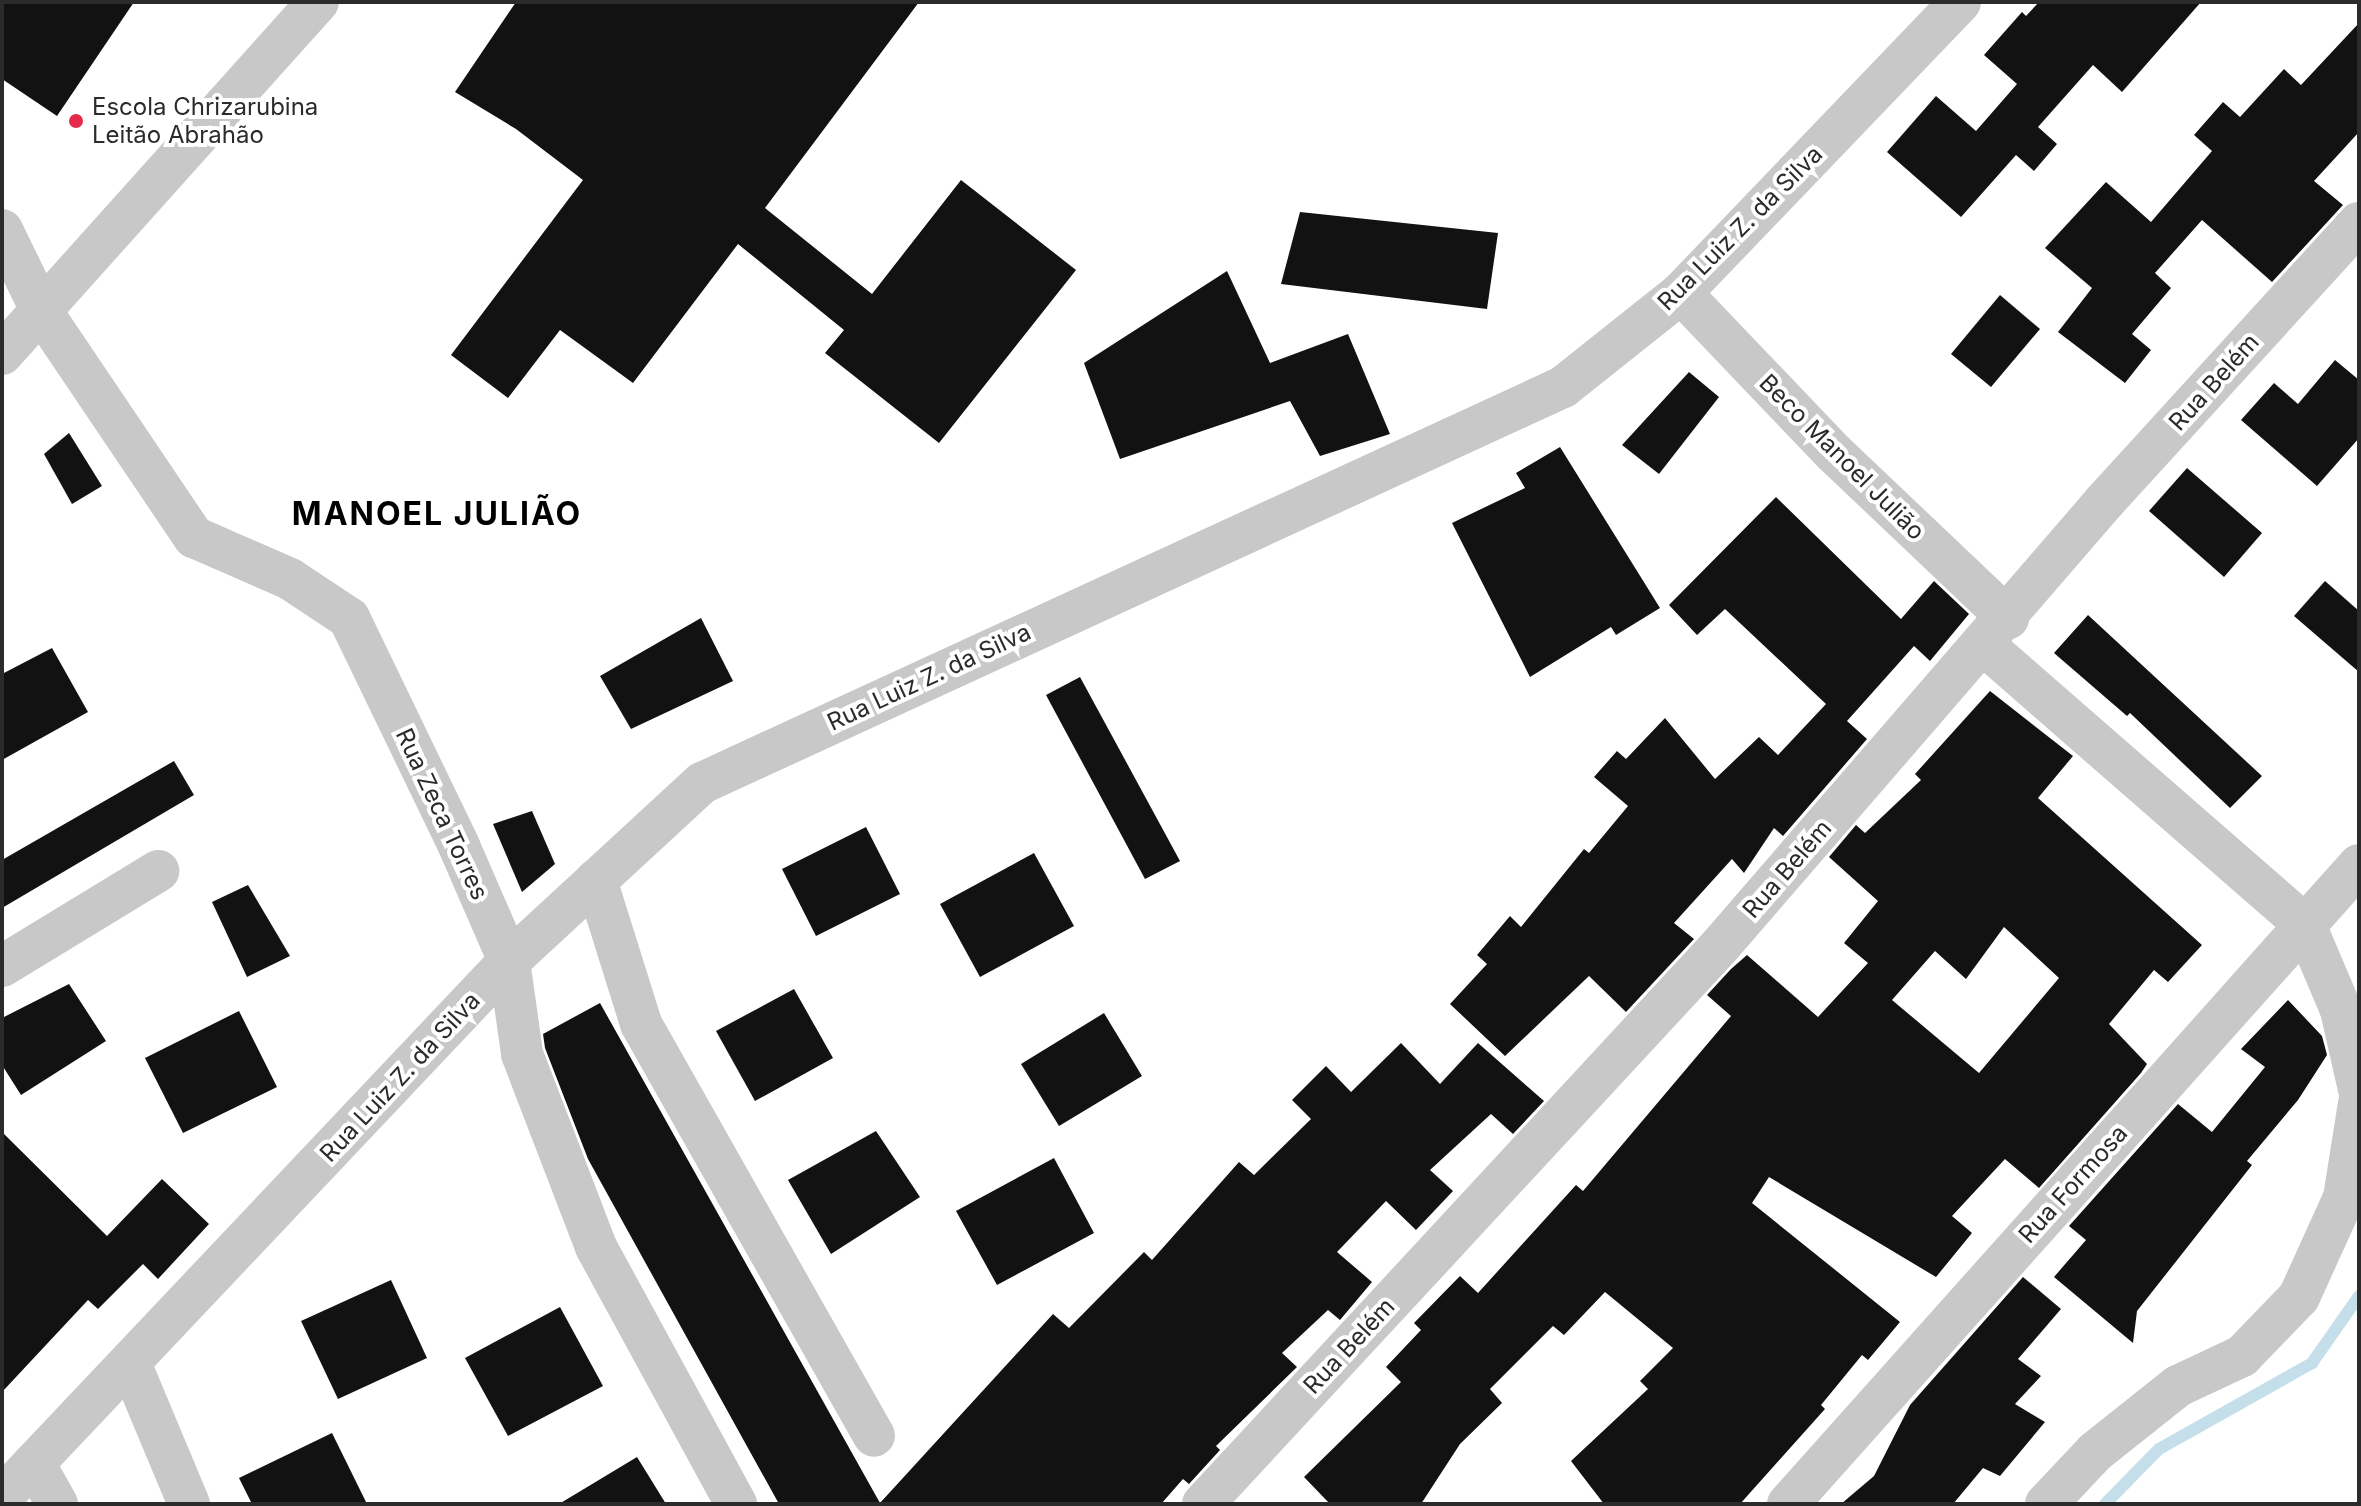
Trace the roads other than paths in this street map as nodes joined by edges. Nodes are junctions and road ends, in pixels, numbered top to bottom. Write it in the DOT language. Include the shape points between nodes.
graph roads {
  1 [pos="318,2"];
  2 [pos="1960,2"];
  3 [pos="2359,223"];
  4 [pos="2,230"];
  5 [pos="1681,293"];
  6 [pos="42,312"];
  7 [pos="2,354"];
  8 [pos="1996,631"];
  9 [pos="2359,865"];
  10 [pos="158,871"];
  11 [pos="596,880"];
  12 [pos="2305,925"];
  13 [pos="509,961"];
  14 [pos="2,966"];
  15 [pos="2359,1089"];
  16 [pos="2359,1103"];
  17 [pos="130,1363"];
  18 [pos="874,1436"];
  19 [pos="34,1463"];
  20 [pos="2,1497"];
  21 [pos="57,1504"];
  22 [pos="189,1504"];
  23 [pos="736,1504"];
  24 [pos="1203,1504"];
  25 [pos="1788,1504"];
  26 [pos="2046,1504"];
  1 -- 6 [label="street"];
  2 -- 5 [label="street, Rua Luiz Z. da Silva"];
  3 -- 8 [label="street, Rua Belém" via="2104,502"];
  4 -- 6 [label="street, Rua Zeca Torres"];
  5 -- 8 [label="street, Beco Manoel Julião"];
  5 -- 11 [label="street, Rua Luiz Z. da Silva" via="1563,387 702,783"];
  6 -- 7 [label="street"];
  6 -- 13 [label="street, Rua Zeca Torres" via="194,537 290,579 349,618"];
  8 -- 12 [label="street, Beco Manoel Julião"];
  8 -- 24 [label="street, Rua Belém" via="1720,946"];
  9 -- 12 [label="street, Rua Formosa"];
  10 -- 14 [label="street"];
  11 -- 13 [label="street, Rua Luiz Z. da Silva"];
  11 -- 18 [label="street" via="641,1024"];
  12 -- 15 [label="street" via="2341,1010"];
  12 -- 25 [label="street, Rua Formosa"];
  13 -- 17 [label="street, Rua Luiz Z. da Silva"];
  13 -- 23 [label="street, Rua Zeca Torres" via="522,1054 596,1247"];
  16 -- 26 [label="street" via="2344,1198 2299,1297 2242,1356 2178,1386 2095,1452"];
  17 -- 19 [label="street, Rua Luiz Z. da Silva"];
  17 -- 22 [label="street"];
  19 -- 20 [label="street, Rua Luiz Z. da Silva"];
  19 -- 21 [label="street"];
}
